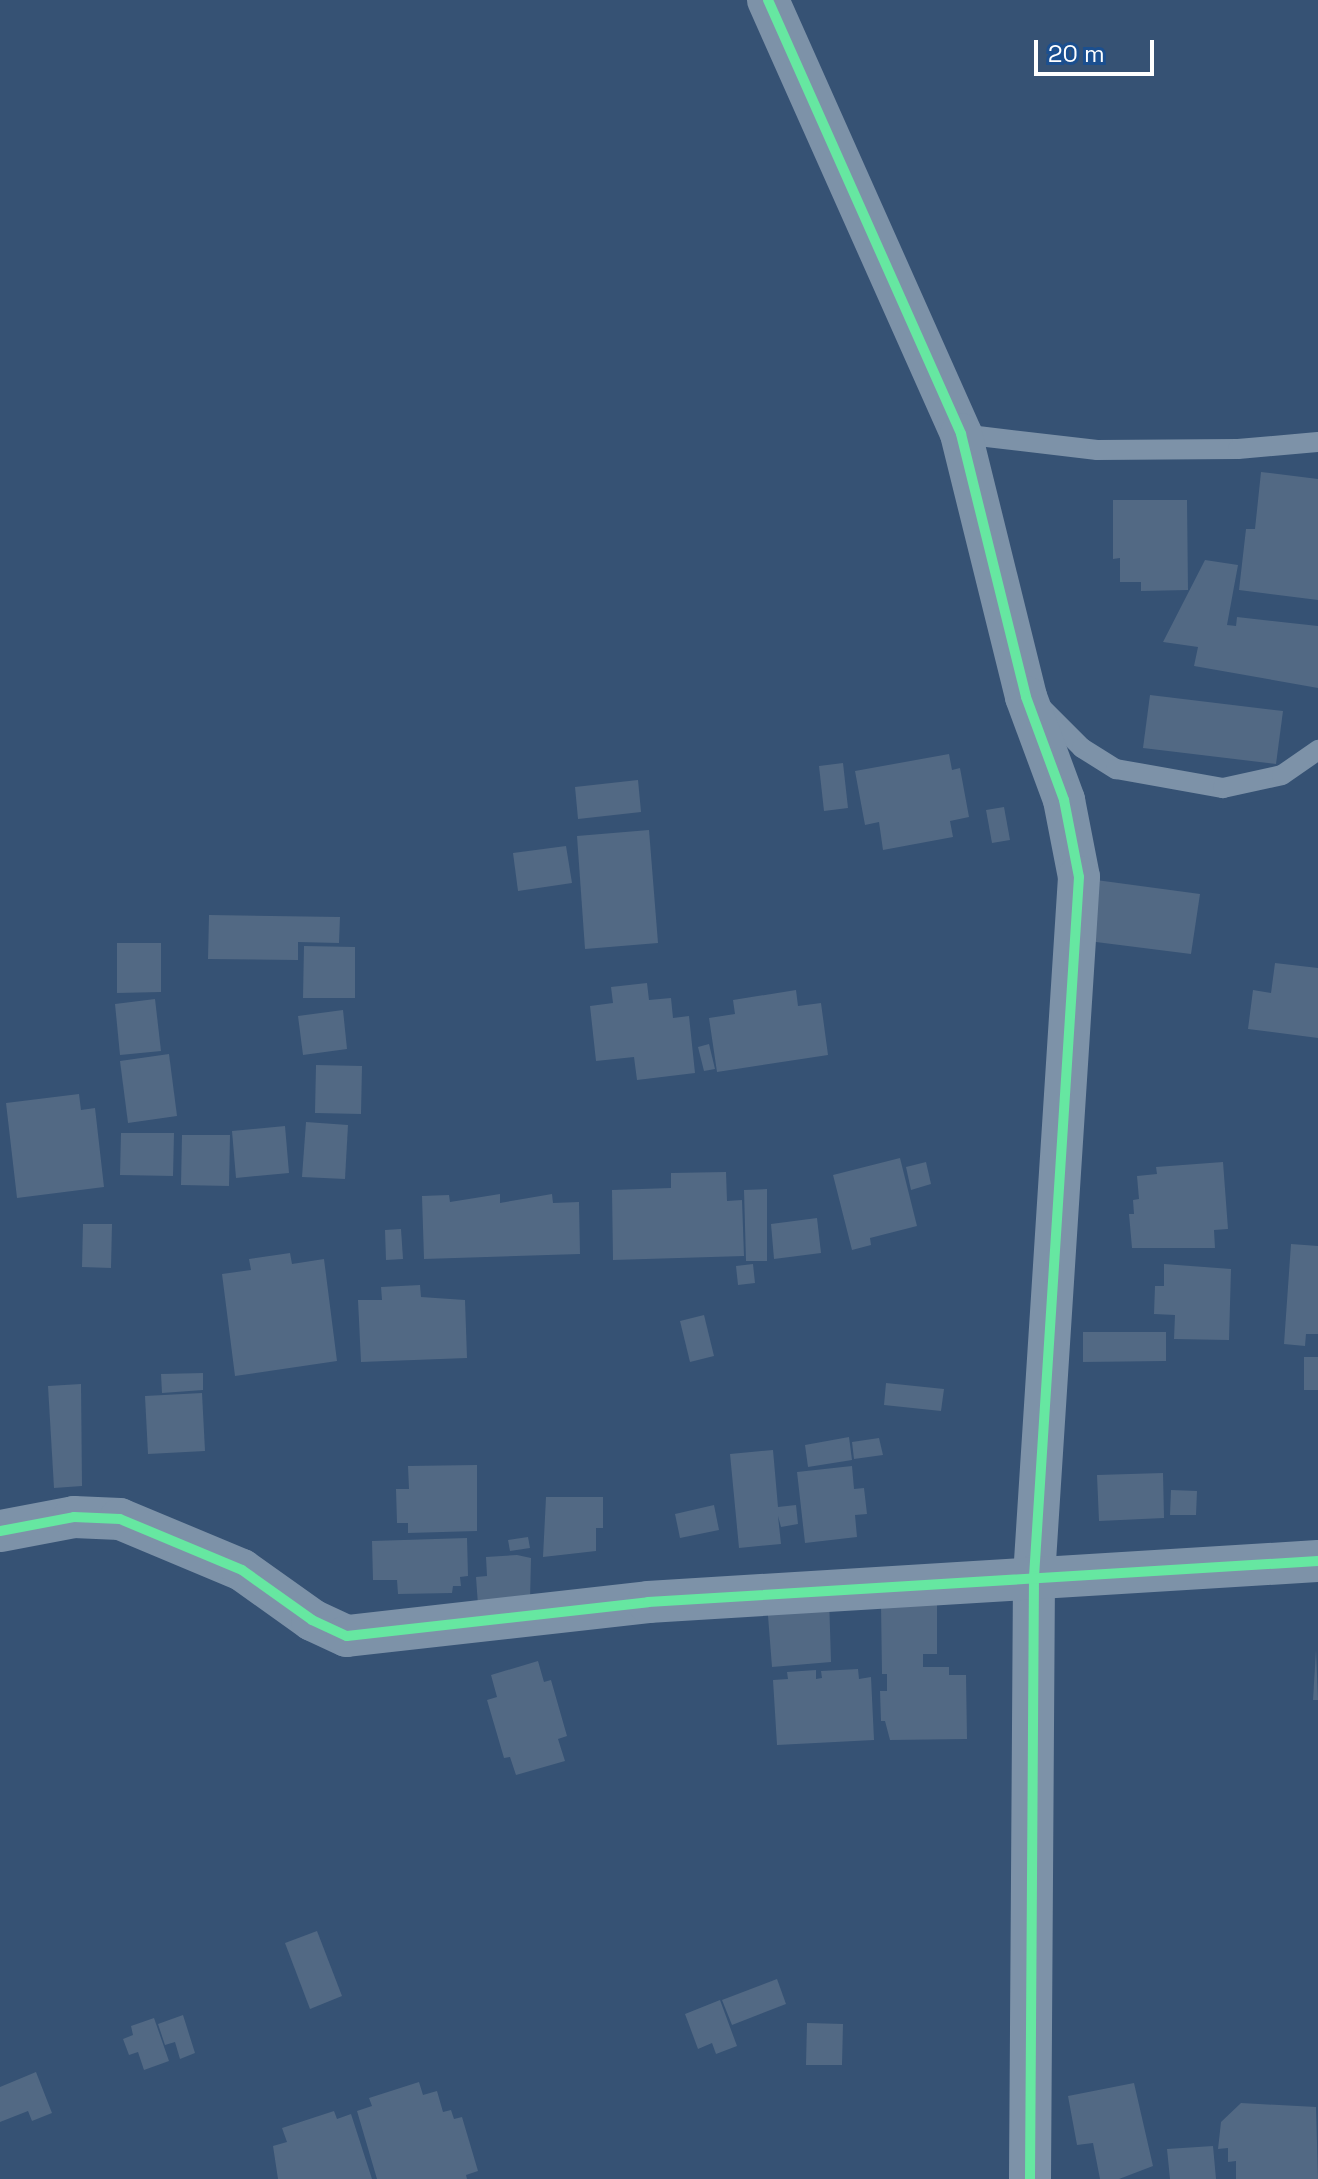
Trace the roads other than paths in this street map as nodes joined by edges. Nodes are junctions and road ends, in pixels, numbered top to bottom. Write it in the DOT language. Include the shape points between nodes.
graph roads {
  1 [pos="768,0"];
  2 [pos="961,434"];
  3 [pos="1318,442"];
  4 [pos="1026,697"];
  5 [pos="1318,750"];
  6 [pos="0,1531"];
  7 [pos="1318,1561"];
  8 [pos="1034,1576"];
  9 [pos="1030,2179"];
  1 -- 2 [label="street"];
  2 -- 3 [label="lane" via="1097,450 1238,449"];
  2 -- 4 [label="street"];
  4 -- 5 [label="lane" via="1082,748 1116,769 1223,788 1282,775"];
  4 -- 8 [label="street" via="1064,800 1079,877"];
  6 -- 8 [label="street" via="74,1517 120,1519 242,1570 312,1620 347,1636 648,1602"];
  7 -- 8 [label="street"];
  8 -- 9 [label="street"];
}
